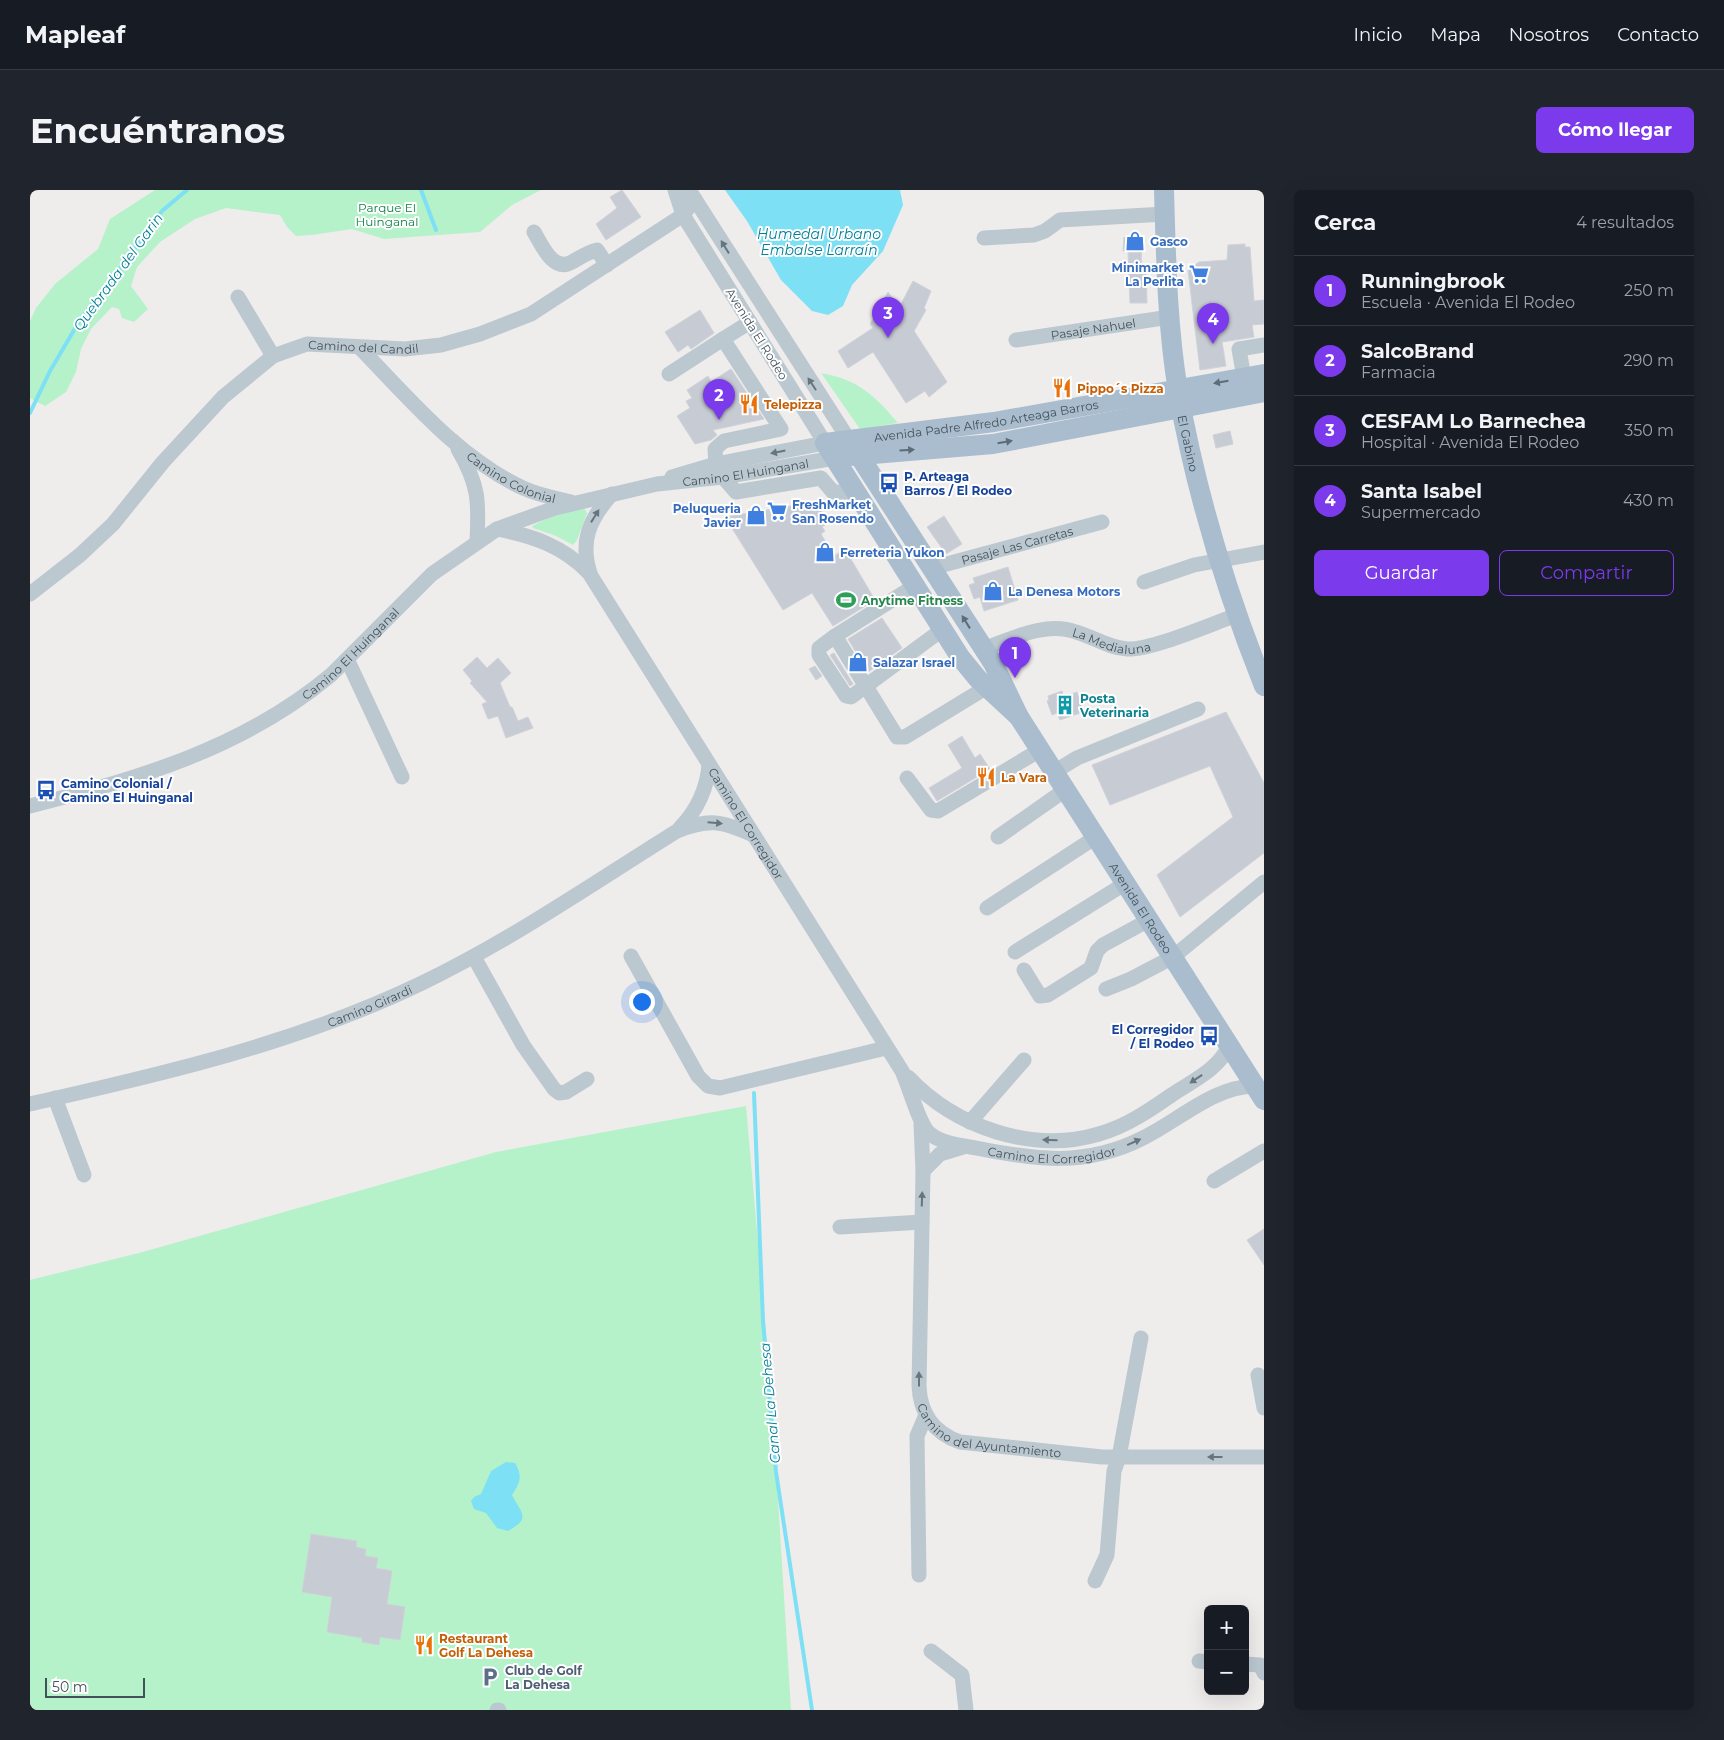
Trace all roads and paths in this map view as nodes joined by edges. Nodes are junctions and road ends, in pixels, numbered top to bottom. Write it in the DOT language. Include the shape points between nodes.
graph roads {
  1 [pos="675,190"];
  2 [pos="1164,190"];
  3 [pos="692,194"];
  4 [pos="1165,214"];
  5 [pos="683,215"];
  6 [pos="534,232"];
  7 [pos="984,238"];
  8 [pos="607,265"];
  9 [pos="238,297"];
  10 [pos="1170,317"];
  11 [pos="750,322"];
  12 [pos="722,339"];
  13 [pos="1016,340"];
  14 [pos="1264,345"];
  15 [pos="360,348"];
  16 [pos="273,356"];
  17 [pos="669,374"];
  18 [pos="1264,374"];
  19 [pos="1244,378"];
  20 [pos="1264,392"];
  21 [pos="1180,399"];
  22 [pos="455,444"];
  23 [pos="854,447"];
  24 [pos="830,450"];
  25 [pos="783,467"];
  26 [pos="719,471"];
  27 [pos="506,479"];
  28 [pos="787,484"];
  29 [pos="477,490"];
  30 [pos="857,492"];
  31 [pos="612,494"];
  32 [pos="574,502"];
  33 [pos="1102,522"];
  34 [pos="497,529"];
  35 [pos="585,538"];
  36 [pos="477,542"];
  37 [pos="560,549"];
  38 [pos="1264,552"];
  39 [pos="1220,561"];
  40 [pos="932,568"];
  41 [pos="591,576"];
  42 [pos="1144,582"];
  43 [pos="916,585"];
  44 [pos="30,594"];
  45 [pos="1237,615"];
  46 [pos="943,629"];
  47 [pos="835,636"];
  48 [pos="984,649"];
  49 [pos="348,659"];
  50 [pos="866,686"];
  51 [pos="1264,686"];
  52 [pos="987,687"];
  53 [pos="1198,709"];
  54 [pos="1020,717"];
  55 [pos="1040,750"];
  56 [pos="709,764"];
  57 [pos="1054,772"];
  58 [pos="402,777"];
  59 [pos="907,778"];
  60 [pos="1065,790"];
  61 [pos="30,806"];
  62 [pos="677,831"];
  63 [pos="753,835"];
  64 [pos="998,837"];
  65 [pos="1096,837"];
  66 [pos="1264,882"];
  67 [pos="1126,883"];
  68 [pos="987,908"];
  69 [pos="1149,920"];
  70 [pos="1015,952"];
  71 [pos="631,956"];
  72 [pos="474,957"];
  73 [pos="1173,957"];
  74 [pos="1024,970"];
  75 [pos="1106,989"];
  76 [pos="1230,1045"];
  77 [pos="886,1048"];
  78 [pos="1024,1060"];
  79 [pos="1217,1065"];
  80 [pos="902,1071"];
  81 [pos="587,1079"];
  82 [pos="1230,1088"];
  83 [pos="1260,1093"];
  84 [pos="55,1098"];
  85 [pos="30,1104"];
  86 [pos="970,1122"];
  87 [pos="922,1124"];
  88 [pos="967,1146"];
  89 [pos="1264,1151"];
  90 [pos="923,1171"];
  91 [pos="84,1175"];
  92 [pos="1214,1181"];
  93 [pos="922,1222"];
  94 [pos="840,1227"];
  95 [pos="1141,1338"];
  96 [pos="1258,1375"];
  97 [pos="1264,1408"];
  98 [pos="926,1415"];
  99 [pos="1119,1457"];
  100 [pos="1264,1457"];
  101 [pos="919,1574"];
  102 [pos="1095,1581"];
  103 [pos="931,1651"];
  104 [pos="1249,1664"];
  105 [pos="1264,1673"];
  106 [pos="966,1710"];
  1 -- 5 [label="street, Avenida El Rodeo"];
  2 -- 4 [label="main road, El Gabino"];
  3 -- 5 [label="street, Camino del Candil"];
  23 -- 3 [label="street, Avenida El Rodeo, one-way"];
  4 -- 7 [label="street" via="1060,220 1034,235"];
  4 -- 10 [label="main road, El Gabino"];
  5 -- 8 [label="street, Camino del Candil"];
  5 -- 11 [label="street, Avenida El Rodeo"];
  6 -- 8 [label="street" via="551,259 558,264 566,265 597,250"];
  8 -- 15 [label="street, Camino del Candil" via="531,314 480,334 441,345 405,349"];
  9 -- 16 [label="street"];
  10 -- 13 [label="street, Pasaje Nahuel"];
  10 -- 21 [label="main road, El Gabino"];
  11 -- 12 [label="street"];
  11 -- 24 [label="street, Avenida El Rodeo"];
  12 -- 17 [label="street"];
  12 -- 26 [label="street" via="782,429 724,441 715,449"];
  14 -- 19 [label="street" via="1239,349"];
  15 -- 16 [label="street, Camino del Candil" via="307,344"];
  15 -- 22 [label="street, Camino Colonial"];
  16 -- 44 [label="street, Camino del Candil" via="223,397 113,524"];
  18 -- 19 [label="main road, Avenida Padre Alfredo Arteaga Barros"];
  19 -- 21 [label="main road, Avenida Padre Alfredo Arteaga Barros, one-way"];
  20 -- 21 [label="main road, Avenida Padre Alfredo Arteaga Barros"];
  21 -- 23 [label="main road, Avenida Padre Alfredo Arteaga Barros" via="993,444"];
  21 -- 39 [label="main road, El Gabino"];
  22 -- 27 [label="street, Camino Colonial"];
  22 -- 29 [label="street, Camino Colonial"];
  23 -- 24 [label="main road, Avenida Padre Alfredo Arteaga Barros"];
  23 -- 40 [label="main road, Avenida El Rodeo"];
  24 -- 25 [label="street, Camino El Huinganal"];
  24 -- 26 [label="street, Camino El Huinganal, one-way"];
  24 -- 30 [label="main road, Avenida El Rodeo"];
  25 -- 26 [label="street, Camino El Huinganal"];
  25 -- 28 [label="street"];
  26 -- 28 [label="street" via="736,492"];
  26 -- 31 [label="street, Camino El Huinganal" via="691,470 657,484"];
  27 -- 29 [label="street" via="488,478"];
  27 -- 32 [label="street, Camino Colonial" via="543,495"];
  28 -- 30 [label="street" via="821,478 833,492"];
  29 -- 36 [label="street, Camino Colonial"];
  30 -- 43 [label="main road, Avenida El Rodeo"];
  31 -- 32 [label="street, Camino El Huinganal"];
  35 -- 31 [label="street, Camino El Corregidor, one-way" via="595,515"];
  32 -- 34 [label="street, Camino El Huinganal"];
  33 -- 40 [label="street, Pasaje Las Carretas"];
  34 -- 36 [label="street, Camino El Huinganal"];
  34 -- 37 [label="street, Camino El Corregidor" via="527,535"];
  35 -- 37 [label="street" via="574,550"];
  35 -- 41 [label="street, Camino El Corregidor"];
  36 -- 49 [label="street, Camino El Huinganal" via="432,574"];
  37 -- 41 [label="street, Camino El Corregidor"];
  38 -- 39 [label="street"];
  39 -- 42 [label="street" via="1194,565"];
  39 -- 45 [label="main road, El Gabino"];
  48 -- 40 [label="main road, Avenida El Rodeo, one-way"];
  41 -- 56 [label="street, Camino El Corregidor"];
  43 -- 46 [label="main road, Avenida El Rodeo"];
  43 -- 47 [label="street"];
  45 -- 48 [label="street, La Medialuna" via="1142,648 1119,648 1078,632 1055,628 1032,632"];
  45 -- 51 [label="main road, El Gabino"];
  46 -- 50 [label="street"];
  46 -- 52 [label="main road, Avenida El Rodeo" via="960,657"];
  47 -- 50 [label="street"];
  47 -- 50 [label="street" via="819,648 819,655 846,696 850,697"];
  48 -- 54 [label="main road, Avenida El Rodeo"];
  49 -- 58 [label="street"];
  49 -- 61 [label="street, Camino El Huinganal" via="291,705 221,744 130,780"];
  50 -- 52 [label="street" via="897,737 901,738"];
  52 -- 54 [label="main road, Avenida El Rodeo"];
  53 -- 57 [label="street" via="1077,758"];
  54 -- 55 [label="main road, Avenida El Rodeo"];
  55 -- 57 [label="main road, Avenida El Rodeo"];
  55 -- 59 [label="street" via="938,811 931,810"];
  56 -- 62 [label="street, Camino Girardi" via="706,785 697,806"];
  56 -- 63 [label="street, Camino El Corregidor"];
  57 -- 60 [label="main road, Avenida El Rodeo"];
  60 -- 64 [label="street"];
  60 -- 65 [label="main road, Avenida El Rodeo"];
  62 -- 63 [label="street, Camino Girardi, one-way" via="710,821"];
  62 -- 72 [label="street, Camino Girardi"];
  63 -- 77 [label="street, Camino El Corregidor"];
  65 -- 67 [label="main road, Avenida El Rodeo"];
  65 -- 68 [label="street"];
  66 -- 73 [label="street"];
  67 -- 69 [label="main road, Avenida El Rodeo"];
  67 -- 70 [label="street"];
  69 -- 73 [label="main road, Avenida El Rodeo"];
  69 -- 74 [label="street" via="1103,946 1097,951 1091,968 1048,995 1040,996"];
  71 -- 77 [label="street" via="698,1076 708,1086 720,1088 746,1084"];
  72 -- 81 [label="street" via="523,1045 554,1090 566,1092"];
  72 -- 84 [label="street, Camino Girardi" via="389,998 286,1038"];
  73 -- 75 [label="street"];
  73 -- 76 [label="main road, Avenida El Rodeo"];
  76 -- 79 [label="street, Camino El Corregidor"];
  76 -- 83 [label="main road, Avenida El Rodeo"];
  77 -- 80 [label="street, Camino El Corregidor"];
  78 -- 86 [label="street"];
  79 -- 82 [label="street" via="1217,1081"];
  79 -- 86 [label="street, Camino El Corregidor, one-way" via="1145,1113 1086,1138 1034,1140"];
  80 -- 86 [label="street, Camino El Corregidor" via="930,1097"];
  80 -- 87 [label="street, Camino El Corregidor"];
  82 -- 83 [label="street, Camino El Corregidor"];
  88 -- 82 [label="street, Camino El Corregidor, one-way" via="1045,1160 1095,1155 1146,1137"];
  84 -- 85 [label="street, Camino Girardi"];
  84 -- 91 [label="street"];
  87 -- 88 [label="street, Camino El Corregidor" via="937,1138"];
  87 -- 90 [label="street, Camino del Ayuntamiento"];
  88 -- 90 [label="street" via="940,1154"];
  89 -- 92 [label="street"];
  93 -- 90 [label="street, Camino del Ayuntamiento, one-way"];
  93 -- 94 [label="street"];
  98 -- 93 [label="street, Camino del Ayuntamiento, one-way" via="919,1386"];
  95 -- 99 [label="street"];
  96 -- 97 [label="street"];
  98 -- 99 [label="street, Camino del Ayuntamiento" via="942,1433 960,1442"];
  98 -- 101 [label="street" via="917,1436"];
  100 -- 99 [label="street, Camino del Ayuntamiento, one-way"];
  99 -- 102 [label="street" via="1114,1471 1107,1555"];
  103 -- 106 [label="street" via="962,1675"];
  104 -- 105 [label="street" via="1260,1665"];
}
